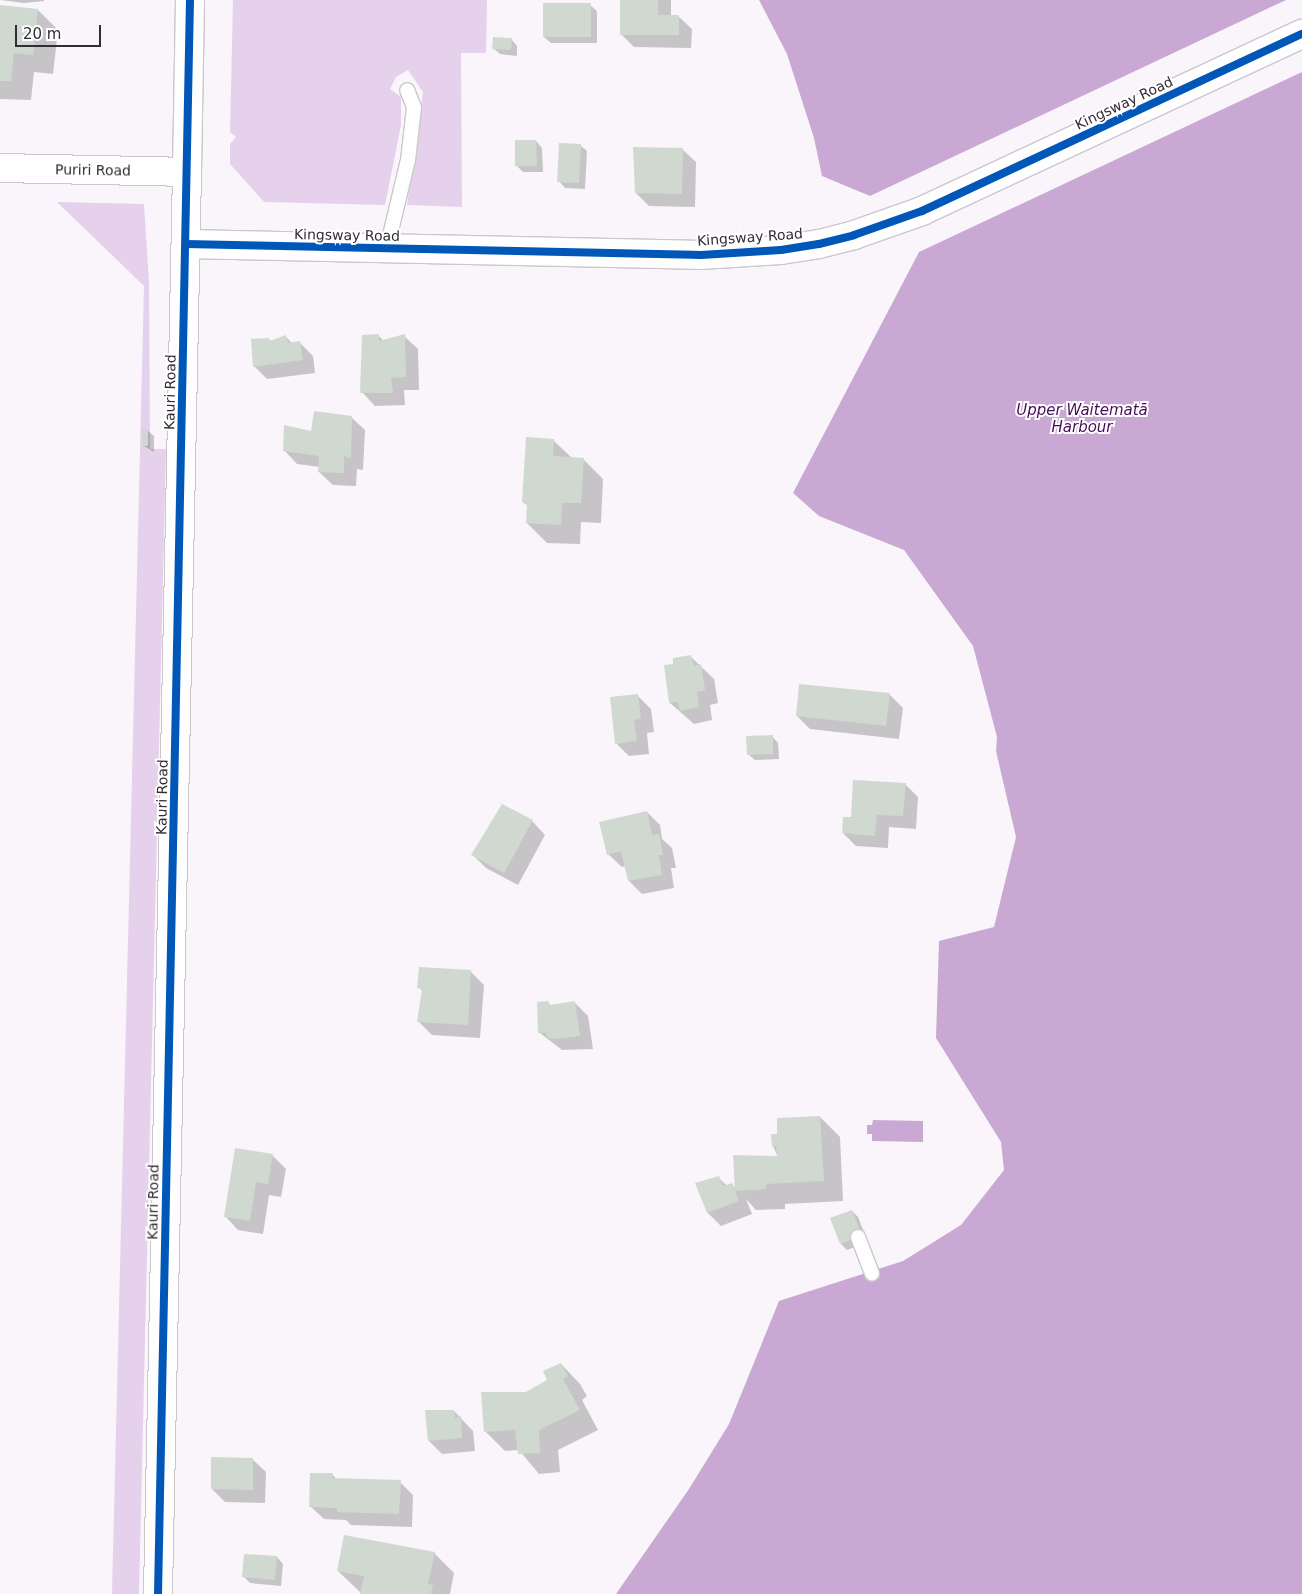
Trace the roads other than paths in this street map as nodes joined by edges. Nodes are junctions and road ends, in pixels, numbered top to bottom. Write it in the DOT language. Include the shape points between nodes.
graph roads {
  1 [pos="190,0"];
  2 [pos="1302,34"];
  3 [pos="407,90"];
  4 [pos="0,168"];
  5 [pos="187,172"];
  6 [pos="186,244"];
  7 [pos="387,248"];
  8 [pos="858,1238"];
  9 [pos="872,1273"];
  10 [pos="158,1594"];
  1 -- 5 [label="street, Kauri Road"];
  2 -- 7 [label="street, Kingsway Road" via="922,211 819,244 701,255"];
  3 -- 7 [label="lane" via="414,107 408,160"];
  4 -- 5 [label="street, Puriri Road"];
  5 -- 6 [label="street, Kauri Road"];
  6 -- 7 [label="street, Kingsway Road"];
  6 -- 10 [label="street, Kauri Road"];
  8 -- 9 [label="lane"];
}
